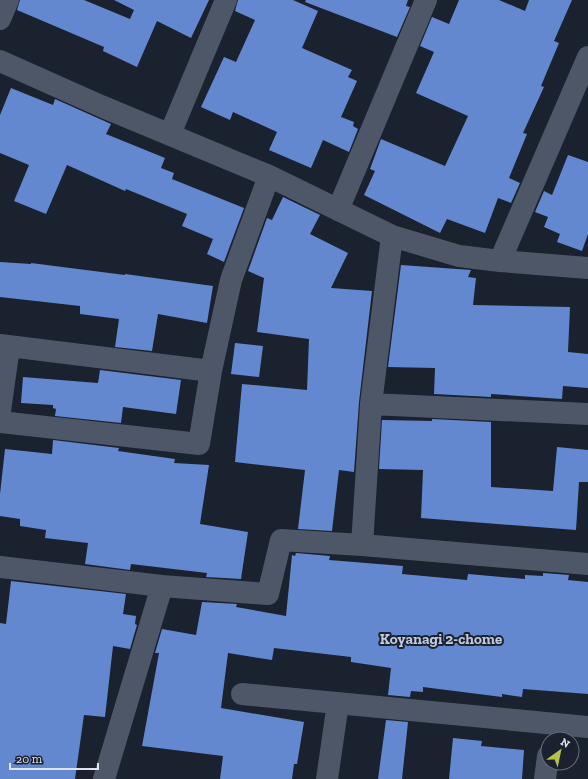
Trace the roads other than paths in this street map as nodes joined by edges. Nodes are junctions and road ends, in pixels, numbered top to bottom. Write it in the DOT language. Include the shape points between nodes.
graph roads {
  1 [pos="8,0"];
  2 [pos="226,0"];
  3 [pos="426,0"];
  4 [pos="0,19"];
  5 [pos="588,57"];
  6 [pos="0,61"];
  7 [pos="170,134"];
  8 [pos="269,176"];
  9 [pos="338,210"];
  10 [pos="392,236"];
  11 [pos="500,261"];
  12 [pos="588,268"];
  13 [pos="4,346"];
  14 [pos="211,370"];
  15 [pos="371,404"];
  16 [pos="0,411"];
  17 [pos="588,414"];
  18 [pos="0,422"];
  19 [pos="362,545"];
  20 [pos="588,564"];
  21 [pos="0,567"];
  22 [pos="162,586"];
  23 [pos="242,694"];
  24 [pos="338,703"];
  25 [pos="588,727"];
  26 [pos="552,731"];
  27 [pos="104,779"];
  28 [pos="327,779"];
  1 -- 4 [label="street"];
  2 -- 7 [label="street"];
  3 -- 9 [label="street"];
  5 -- 11 [label="street"];
  6 -- 7 [label="street"];
  7 -- 8 [label="street"];
  8 -- 9 [label="street"];
  8 -- 14 [label="street" via="231,280"];
  9 -- 10 [label="street"];
  10 -- 11 [label="street" via="459,256"];
  10 -- 15 [label="street"];
  11 -- 12 [label="street"];
  13 -- 14 [label="street"];
  13 -- 16 [label="street"];
  14 -- 18 [label="street" via="199,444"];
  15 -- 17 [label="street"];
  15 -- 19 [label="street"];
  19 -- 20 [label="street"];
  19 -- 22 [label="street" via="281,540 268,594"];
  21 -- 22 [label="street"];
  22 -- 27 [label="street"];
  23 -- 24 [label="street"];
  24 -- 26 [label="street"];
  24 -- 28 [label="street"];
  25 -- 26 [label="street"];
}
